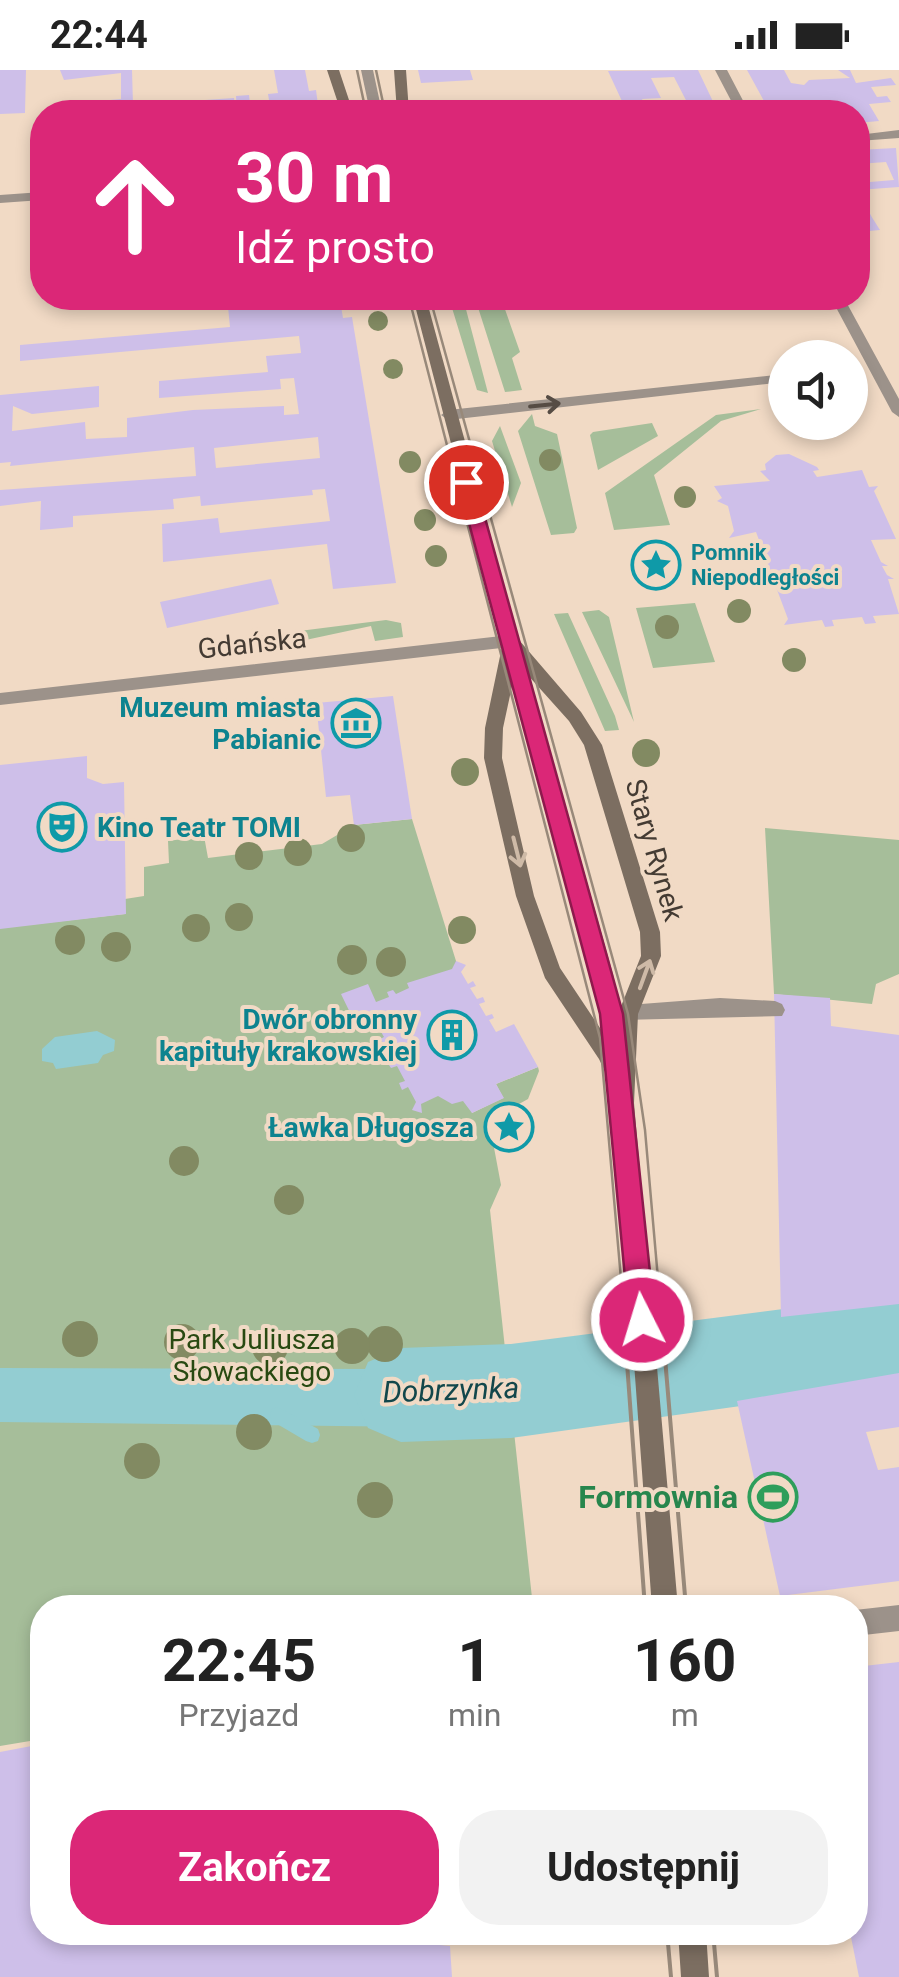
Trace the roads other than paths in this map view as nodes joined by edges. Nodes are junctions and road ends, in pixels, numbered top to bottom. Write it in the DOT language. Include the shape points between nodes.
graph roads {
  1 [pos="334,70"];
  2 [pos="367,70"];
  3 [pos="400,70"];
  4 [pos="721,70"];
  5 [pos="343,100"];
  6 [pos="373,100"];
  7 [pos="401,100"];
  8 [pos="736,100"];
  9 [pos="899,134"];
  10 [pos="870,137"];
  11 [pos="30,197"];
  12 [pos="0,200"];
  13 [pos="422,310"];
  14 [pos="842,310"];
  15 [pos="768,380"];
  16 [pos="899,412"];
  17 [pos="448,416"];
  18 [pos="510,641"];
  19 [pos="0,698"];
  20 [pos="775,1010"];
  21 [pos="628,1014"];
  22 [pos="624,1103"];
  23 [pos="665,1595"];
  24 [pos="899,1618"];
  25 [pos="868,1622"];
  26 [pos="693,1945"];
  27 [pos="695,1977"];
  1 -- 5 [label="street"];
  2 -- 6 [label="street"];
  3 -- 7 [label="street"];
  4 -- 8 [label="street"];
  9 -- 10 [label="street"];
  11 -- 12 [label="street"];
  13 -- 17 [label="street, Stary Rynek"];
  14 -- 16 [label="street" via="868,369"];
  17 -- 15 [label="street, one-way"];
  17 -- 18 [label="street, Stary Rynek"];
  18 -- 19 [label="street, Gdańska"];
  21 -- 18 [label="street, Stary Rynek, one-way" via="651,956 650,932 593,745 580,720"];
  18 -- 22 [label="street" via="603,974"];
  18 -- 22 [label="street, Stary Rynek, one-way" via="491,736 494,758 542,948 566,996 600,1038"];
  20 -- 21 [label="street"];
  21 -- 22 [label="street, Stary Rynek"];
  22 -- 23 [label="street, Stary Rynek"];
  24 -- 25 [label="street"];
  26 -- 27 [label="street"];
}
